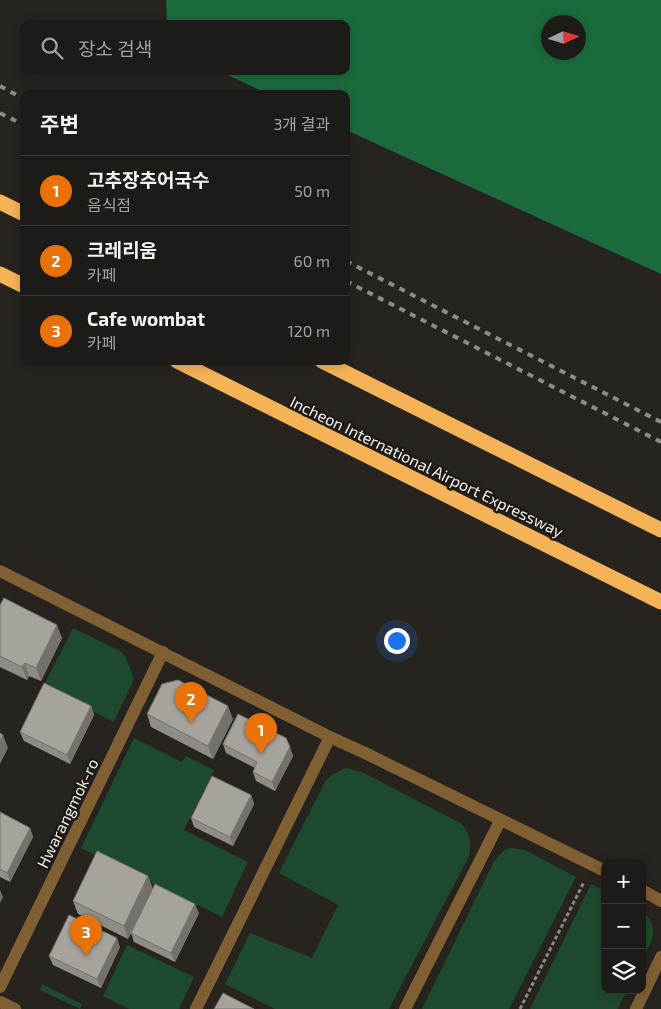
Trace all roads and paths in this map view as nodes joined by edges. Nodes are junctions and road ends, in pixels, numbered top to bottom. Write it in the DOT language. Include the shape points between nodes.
graph roads {
  1 [pos="0,202"];
  2 [pos="20,212"];
  3 [pos="0,274"];
  4 [pos="20,284"];
  5 [pos="185,365"];
  6 [pos="330,365"];
  7 [pos="661,530"];
  8 [pos="0,571"];
  9 [pos="661,602"];
  10 [pos="163,652"];
  11 [pos="330,737"];
  12 [pos="500,821"];
  13 [pos="601,870"];
  14 [pos="586,878"];
  15 [pos="646,892"];
  16 [pos="661,901"];
  17 [pos="661,957"];
  18 [pos="0,987"];
  19 [pos="0,1002"];
  20 [pos="15,1009"];
  21 [pos="196,1009"];
  22 [pos="405,1009"];
  23 [pos="520,1009"];
  24 [pos="636,1009"];
  1 -- 2 [label="highway"];
  3 -- 4 [label="highway"];
  5 -- 9 [label="highway, Incheon International Airport Expressway"];
  6 -- 7 [label="highway"];
  8 -- 10 [label="street"];
  10 -- 11 [label="street"];
  10 -- 18 [label="street, Hwarangmok-ro"];
  11 -- 12 [label="street"];
  11 -- 21 [label="street"];
  12 -- 13 [label="street"];
  12 -- 22 [label="street"];
  14 -- 23 [label="path"];
  15 -- 16 [label="street"];
  17 -- 24 [label="street"];
  19 -- 20 [label="street"];
}
